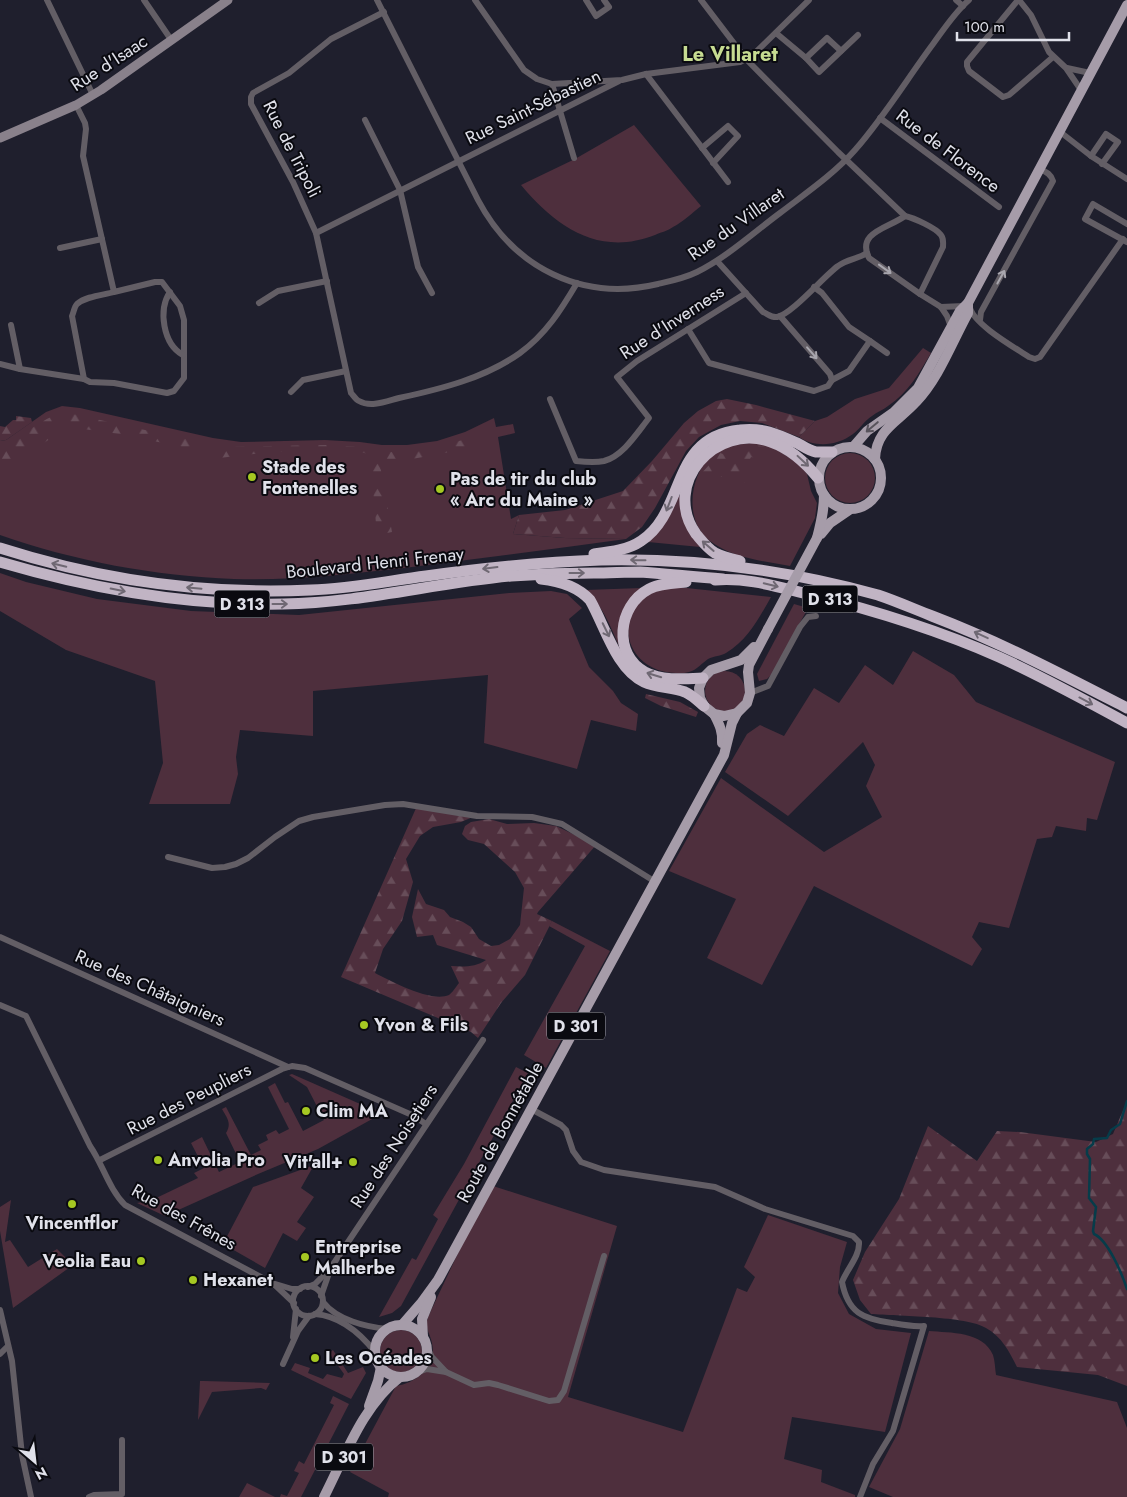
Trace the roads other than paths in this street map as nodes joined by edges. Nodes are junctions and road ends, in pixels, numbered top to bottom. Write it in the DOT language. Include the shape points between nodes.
graph roads {
  1 [pos="47,0"];
  2 [pos="144,0"];
  3 [pos="228,0"];
  4 [pos="377,0"];
  5 [pos="475,0"];
  6 [pos="586,0"];
  7 [pos="604,0"];
  8 [pos="701,0"];
  9 [pos="808,0"];
  10 [pos="956,0"];
  11 [pos="969,0"];
  12 [pos="1018,0"];
  13 [pos="1127,5"];
  14 [pos="963,6"];
  15 [pos="384,12"];
  16 [pos="776,32"];
  17 [pos="858,35"];
  18 [pos="172,41"];
  19 [pos="841,51"];
  20 [pos="1053,57"];
  21 [pos="806,58"];
  22 [pos="746,59"];
  23 [pos="1066,68"];
  24 [pos="1090,73"];
  25 [pos="646,74"];
  26 [pos="622,80"];
  27 [pos="552,84"];
  28 [pos="1081,90"];
  29 [pos="93,95"];
  30 [pos="76,105"];
  31 [pos="560,110"];
  32 [pos="880,118"];
  33 [pos="365,120"];
  34 [pos="1060,131"];
  35 [pos="0,138"];
  36 [pos="702,148"];
  37 [pos="1091,156"];
  38 [pos="574,158"];
  39 [pos="846,159"];
  40 [pos="459,160"];
  41 [pos="713,163"];
  42 [pos="1102,164"];
  43 [pos="1040,169"];
  44 [pos="1126,177"];
  45 [pos="728,182"];
  46 [pos="400,190"];
  47 [pos="999,207"];
  48 [pos="905,216"];
  49 [pos="1127,224"];
  50 [pos="316,233"];
  51 [pos="102,239"];
  52 [pos="1125,241"];
  53 [pos="60,248"];
  54 [pos="867,253"];
  55 [pos="717,261"];
  56 [pos="327,281"];
  57 [pos="577,283"];
  58 [pos="814,287"];
  59 [pos="114,292"];
  60 [pos="170,292"];
  61 [pos="432,293"];
  62 [pos="746,293"];
  63 [pos="920,294"];
  64 [pos="259,303"];
  65 [pos="966,305"];
  66 [pos="941,307"];
  67 [pos="780,316"];
  68 [pos="980,320"];
  69 [pos="11,325"];
  70 [pos="951,327"];
  71 [pos="688,329"];
  72 [pos="870,342"];
  73 [pos="887,353"];
  74 [pos="183,355"];
  75 [pos="0,364"];
  76 [pos="20,369"];
  77 [pos="346,371"];
  78 [pos="84,379"];
  79 [pos="832,380"];
  80 [pos="292,392"];
  81 [pos="550,399"];
  82 [pos="854,446"];
  83 [pos="832,452"];
  84 [pos="876,459"];
  85 [pos="818,478"];
  86 [pos="824,495"];
  87 [pos="849,510"];
  88 [pos="817,538"];
  89 [pos="0,548"];
  90 [pos="0,562"];
  91 [pos="539,563"];
  92 [pos="786,574"];
  93 [pos="511,576"];
  94 [pos="722,579"];
  95 [pos="816,616"];
  96 [pos="768,629"];
  97 [pos="726,666"];
  98 [pos="703,678"];
  99 [pos="749,688"];
  100 [pos="704,706"];
  101 [pos="1127,708"];
  102 [pos="737,713"];
  103 [pos="714,714"];
  104 [pos="1127,723"];
  105 [pos="718,763"];
  106 [pos="168,858"];
  107 [pos="654,882"];
  108 [pos="0,937"];
  109 [pos="0,1005"];
  110 [pos="483,1040"];
  111 [pos="290,1066"];
  112 [pos="532,1109"];
  113 [pos="426,1124"];
  114 [pos="100,1160"];
  115 [pos="604,1256"];
  116 [pos="330,1269"];
  117 [pos="438,1280"];
  118 [pos="272,1283"];
  119 [pos="308,1287"];
  120 [pos="300,1290"];
  121 [pos="322,1299"];
  122 [pos="295,1306"];
  123 [pos="0,1310"];
  124 [pos="312,1315"];
  125 [pos="402,1325"];
  126 [pos="388,1328"];
  127 [pos="423,1337"];
  128 [pos="292,1341"];
  129 [pos="8,1346"];
  130 [pos="427,1347"];
  131 [pos="375,1352"];
  132 [pos="0,1354"];
  133 [pos="283,1364"];
  134 [pos="381,1367"];
  135 [pos="446,1372"];
  136 [pos="415,1373"];
  137 [pos="400,1377"];
  138 [pos="364,1418"];
  139 [pos="122,1440"];
  140 [pos="31,1497"];
  141 [pos="89,1497"];
  142 [pos="324,1497"];
  143 [pos="860,1497"];
  1 -- 29 [label="street"];
  2 -- 18 [label="street"];
  3 -- 18 [label="street, Rue d'Isaac"];
  4 -- 15 [label="street, Rue du Villaret"];
  5 -- 27 [label="street" via="524,70 536,79"];
  6 -- 7 [label="street" via="596,16 609,7"];
  8 -- 22 [label="street"];
  9 -- 16 [label="street"];
  10 -- 14 [label="street"];
  11 -- 14 [label="street, Rue du Villaret"];
  12 -- 20 [label="street" via="1032,15"];
  12 -- 20 [label="street" via="967,62 969,70 1004,97"];
  13 -- 24 [label="main road"];
  14 -- 32 [label="street, Rue du Villaret"];
  15 -- 40 [label="street, Rue du Villaret"];
  15 -- 50 [label="street, Rue de Tripoli" via="331,39 289,73 250,97"];
  16 -- 21 [label="street"];
  16 -- 22 [label="street"];
  17 -- 19 [label="street"];
  18 -- 29 [label="street, Rue d'Isaac"];
  19 -- 21 [label="street" via="827,38"];
  19 -- 21 [label="street" via="819,72"];
  20 -- 23 [label="street"];
  22 -- 25 [label="street"];
  22 -- 39 [label="street"];
  23 -- 24 [label="street"];
  23 -- 28 [label="street"];
  24 -- 28 [label="main road"];
  25 -- 26 [label="street"];
  25 -- 36 [label="street"];
  26 -- 27 [label="street"];
  26 -- 31 [label="street, Rue Saint-Sébastien"];
  27 -- 31 [label="street"];
  28 -- 34 [label="main road"];
  29 -- 30 [label="street, Rue d'Isaac"];
  30 -- 35 [label="street, Rue d'Isaac"];
  30 -- 51 [label="street" via="85,123 83,156"];
  31 -- 38 [label="street"];
  31 -- 40 [label="street, Rue Saint-Sébastien"];
  32 -- 39 [label="street, Rue du Villaret"];
  32 -- 47 [label="street, Rue de Florence"];
  33 -- 46 [label="street"];
  34 -- 37 [label="street"];
  34 -- 43 [label="main road"];
  36 -- 41 [label="street"];
  36 -- 41 [label="street" via="728,126 738,136"];
  37 -- 42 [label="street"];
  37 -- 42 [label="street" via="1106,134 1118,142"];
  39 -- 48 [label="street"];
  39 -- 55 [label="street, Rue du Villaret"];
  40 -- 46 [label="street, Rue Saint-Sébastien"];
  40 -- 57 [label="street, Rue du Villaret" via="486,215 508,242 537,265"];
  41 -- 45 [label="street"];
  42 -- 44 [label="street"];
  43 -- 65 [label="main road"];
  68 -- 43 [label="street, one-way" via="981,312 1053,181"];
  46 -- 50 [label="street, Rue Saint-Sébastien"];
  46 -- 61 [label="street" via="418,267"];
  48 -- 54 [label="street" via="871,234 865,246"];
  48 -- 63 [label="street" via="915,218 941,234 943,240 943,248"];
  49 -- 52 [label="street" via="1093,204 1085,219"];
  50 -- 56 [label="street, Rue de Tripoli"];
  51 -- 53 [label="street"];
  51 -- 59 [label="street"];
  52 -- 68 [label="street" via="1040,357 1029,357 986,328"];
  54 -- 58 [label="street" via="839,265"];
  54 -- 63 [label="street, one-way"];
  55 -- 57 [label="street, Rue du Villaret" via="675,281 645,288 611,290"];
  55 -- 62 [label="street"];
  56 -- 64 [label="street" via="278,291"];
  56 -- 77 [label="street, Rue de Tripoli"];
  57 -- 77 [label="street, Rue de Tripoli" via="555,320 520,354 442,389 372,404 358,401 351,393"];
  58 -- 67 [label="street"];
  58 -- 72 [label="street" via="849,327"];
  59 -- 60 [label="street" via="162,282"];
  59 -- 78 [label="street" via="84,300 74,308 72,316"];
  60 -- 74 [label="street" via="180,306 184,320"];
  60 -- 74 [label="street" via="165,300 165,327 174,349"];
  62 -- 67 [label="street" via="763,312 773,317"];
  62 -- 71 [label="street, Rue d'Inverness"];
  63 -- 66 [label="street"];
  65 -- 66 [label="street"];
  65 -- 68 [label="street"];
  65 -- 70 [label="main road"];
  65 -- 84 [label="main road" via="968,313 930,384 916,402 883,432"];
  66 -- 70 [label="street"];
  67 -- 79 [label="street, one-way"];
  69 -- 76 [label="street"];
  70 -- 82 [label="main road, one-way" via="918,388"];
  71 -- 79 [label="street" via="709,363 814,391 828,386"];
  71 -- 81 [label="street, Rue d'Inverness" via="617,377 649,418 612,458 602,462 576,461"];
  72 -- 73 [label="street"];
  72 -- 79 [label="street" via="849,370"];
  74 -- 78 [label="street" via="184,378 174,391 167,393"];
  75 -- 76 [label="street"];
  76 -- 78 [label="street"];
  77 -- 80 [label="street" via="303,380"];
  82 -- 83 [label="main road"];
  82 -- 84 [label="main road"];
  83 -- 85 [label="main road" via="822,464"];
  83 -- 91 [label="highway, one-way" via="815,452 777,434 755,429 720,434 707,441 690,458 663,518 640,542 623,550"];
  84 -- 87 [label="main road" via="882,478 878,493 867,504"];
  85 -- 86 [label="main road"];
  92 -- 85 [label="highway, one-way" via="724,557 707,547 686,512 688,481 700,460 717,446 750,438 770,441 795,454"];
  86 -- 87 [label="main road" via="830,503"];
  86 -- 88 [label="main road"];
  87 -- 88 [label="main road" via="830,523"];
  88 -- 96 [label="main road, bridge"];
  91 -- 89 [label="highway, Boulevard Henri Frenay / D 313, one-way" via="312,590 257,591 148,583 66,567"];
  90 -- 93 [label="highway, Boulevard Henri Frenay / D 313, one-way" via="142,594 236,604 333,602"];
  92 -- 91 [label="highway, Boulevard Henri Frenay / D 313, one-way" via="715,564 656,561"];
  101 -- 92 [label="highway, D 313, one-way" via="971,630 880,596"];
  93 -- 94 [label="highway, Boulevard Henri Frenay / D 313, one-way" via="638,572"];
  93 -- 100 [label="highway, one-way" via="553,580 585,594 620,660 633,676 656,686 685,692"];
  98 -- 94 [label="highway, one-way" via="664,678 646,673 630,658 625,648 623,622 634,600 648,589"];
  94 -- 104 [label="highway, D 313, one-way" via="761,583 838,602 954,638 1037,675"];
  95 -- 99 [label="street" via="808,617 800,626 768,686"];
  96 -- 97 [label="main road" via="747,655"];
  96 -- 99 [label="main road, Route de Bonnétable" via="751,661"];
  97 -- 98 [label="main road" via="711,670"];
  97 -- 99 [label="main road" via="744,675"];
  98 -- 100 [label="main road" via="699,688"];
  99 -- 102 [label="main road, Route de Bonnétable" via="747,703"];
  100 -- 103 [label="main road"];
  102 -- 103 [label="main road"];
  102 -- 105 [label="main road, Route de Bonnétable / D 301" via="728,731 724,755"];
  103 -- 105 [label="main road, Route de Bonnétable / D 301" via="723,735"];
  105 -- 107 [label="main road, Route de Bonnétable / D 301"];
  106 -- 107 [label="street" via="212,868 225,867 248,858 299,821 403,804 476,816 532,817 562,824"];
  107 -- 112 [label="main road, Route de Bonnétable / D 301"];
  108 -- 111 [label="street, Rue des Châtaigniers"];
  109 -- 114 [label="street" via="26,1016"];
  110 -- 113 [label="street, Rue des Noisetiers"];
  111 -- 113 [label="street, Rue des Châtaigniers" via="304,1068"];
  111 -- 114 [label="street, Rue des Peupliers"];
  112 -- 117 [label="main road, Route de Bonnétable / D 301"];
  112 -- 143 [label="street" via="566,1130 573,1152 581,1162 604,1170 715,1187 765,1209 853,1236 859,1242 842,1282 853,1309 861,1316 876,1321 924,1326 893,1431 873,1464"];
  113 -- 116 [label="street, Rue des Noisetiers"];
  114 -- 118 [label="street, Rue des Frênes" via="116,1195 125,1205"];
  115 -- 135 [label="street" via="564,1391 558,1400 549,1401 489,1383 474,1385"];
  116 -- 119 [label="street, Rue des Noisetiers"];
  116 -- 121 [label="street, Rue des Noisetiers"];
  117 -- 125 [label="main road, Route de Bonnétable / D 301"];
  117 -- 127 [label="main road, D 301" via="422,1318"];
  118 -- 120 [label="street, Rue des Frênes"];
  118 -- 122 [label="street, Rue des Frênes"];
  119 -- 120 [label="street"];
  119 -- 121 [label="street" via="316,1289"];
  120 -- 122 [label="street" via="295,1295"];
  121 -- 124 [label="street" via="321,1308"];
  121 -- 126 [label="street" via="328,1308 352,1320 369,1327"];
  122 -- 124 [label="street" via="302,1314"];
  122 -- 128 [label="street"];
  123 -- 129 [label="street"];
  124 -- 128 [label="street"];
  124 -- 131 [label="street" via="339,1320"];
  125 -- 126 [label="main road"];
  125 -- 127 [label="main road"];
  126 -- 131 [label="main road" via="378,1339"];
  127 -- 130 [label="main road"];
  128 -- 133 [label="street"];
  129 -- 132 [label="street"];
  129 -- 140 [label="street" via="22,1455"];
  130 -- 135 [label="street" via="432,1358"];
  130 -- 136 [label="main road" via="424,1363"];
  131 -- 134 [label="main road"];
  134 -- 137 [label="main road" via="388,1374"];
  134 -- 138 [label="main road, D 301"];
  135 -- 136 [label="street" via="427,1369"];
  136 -- 137 [label="main road"];
  137 -- 138 [label="main road, D 301" via="387,1388"];
  138 -- 142 [label="main road, D 301"];
  139 -- 141 [label="street" via="122,1494"];
}
